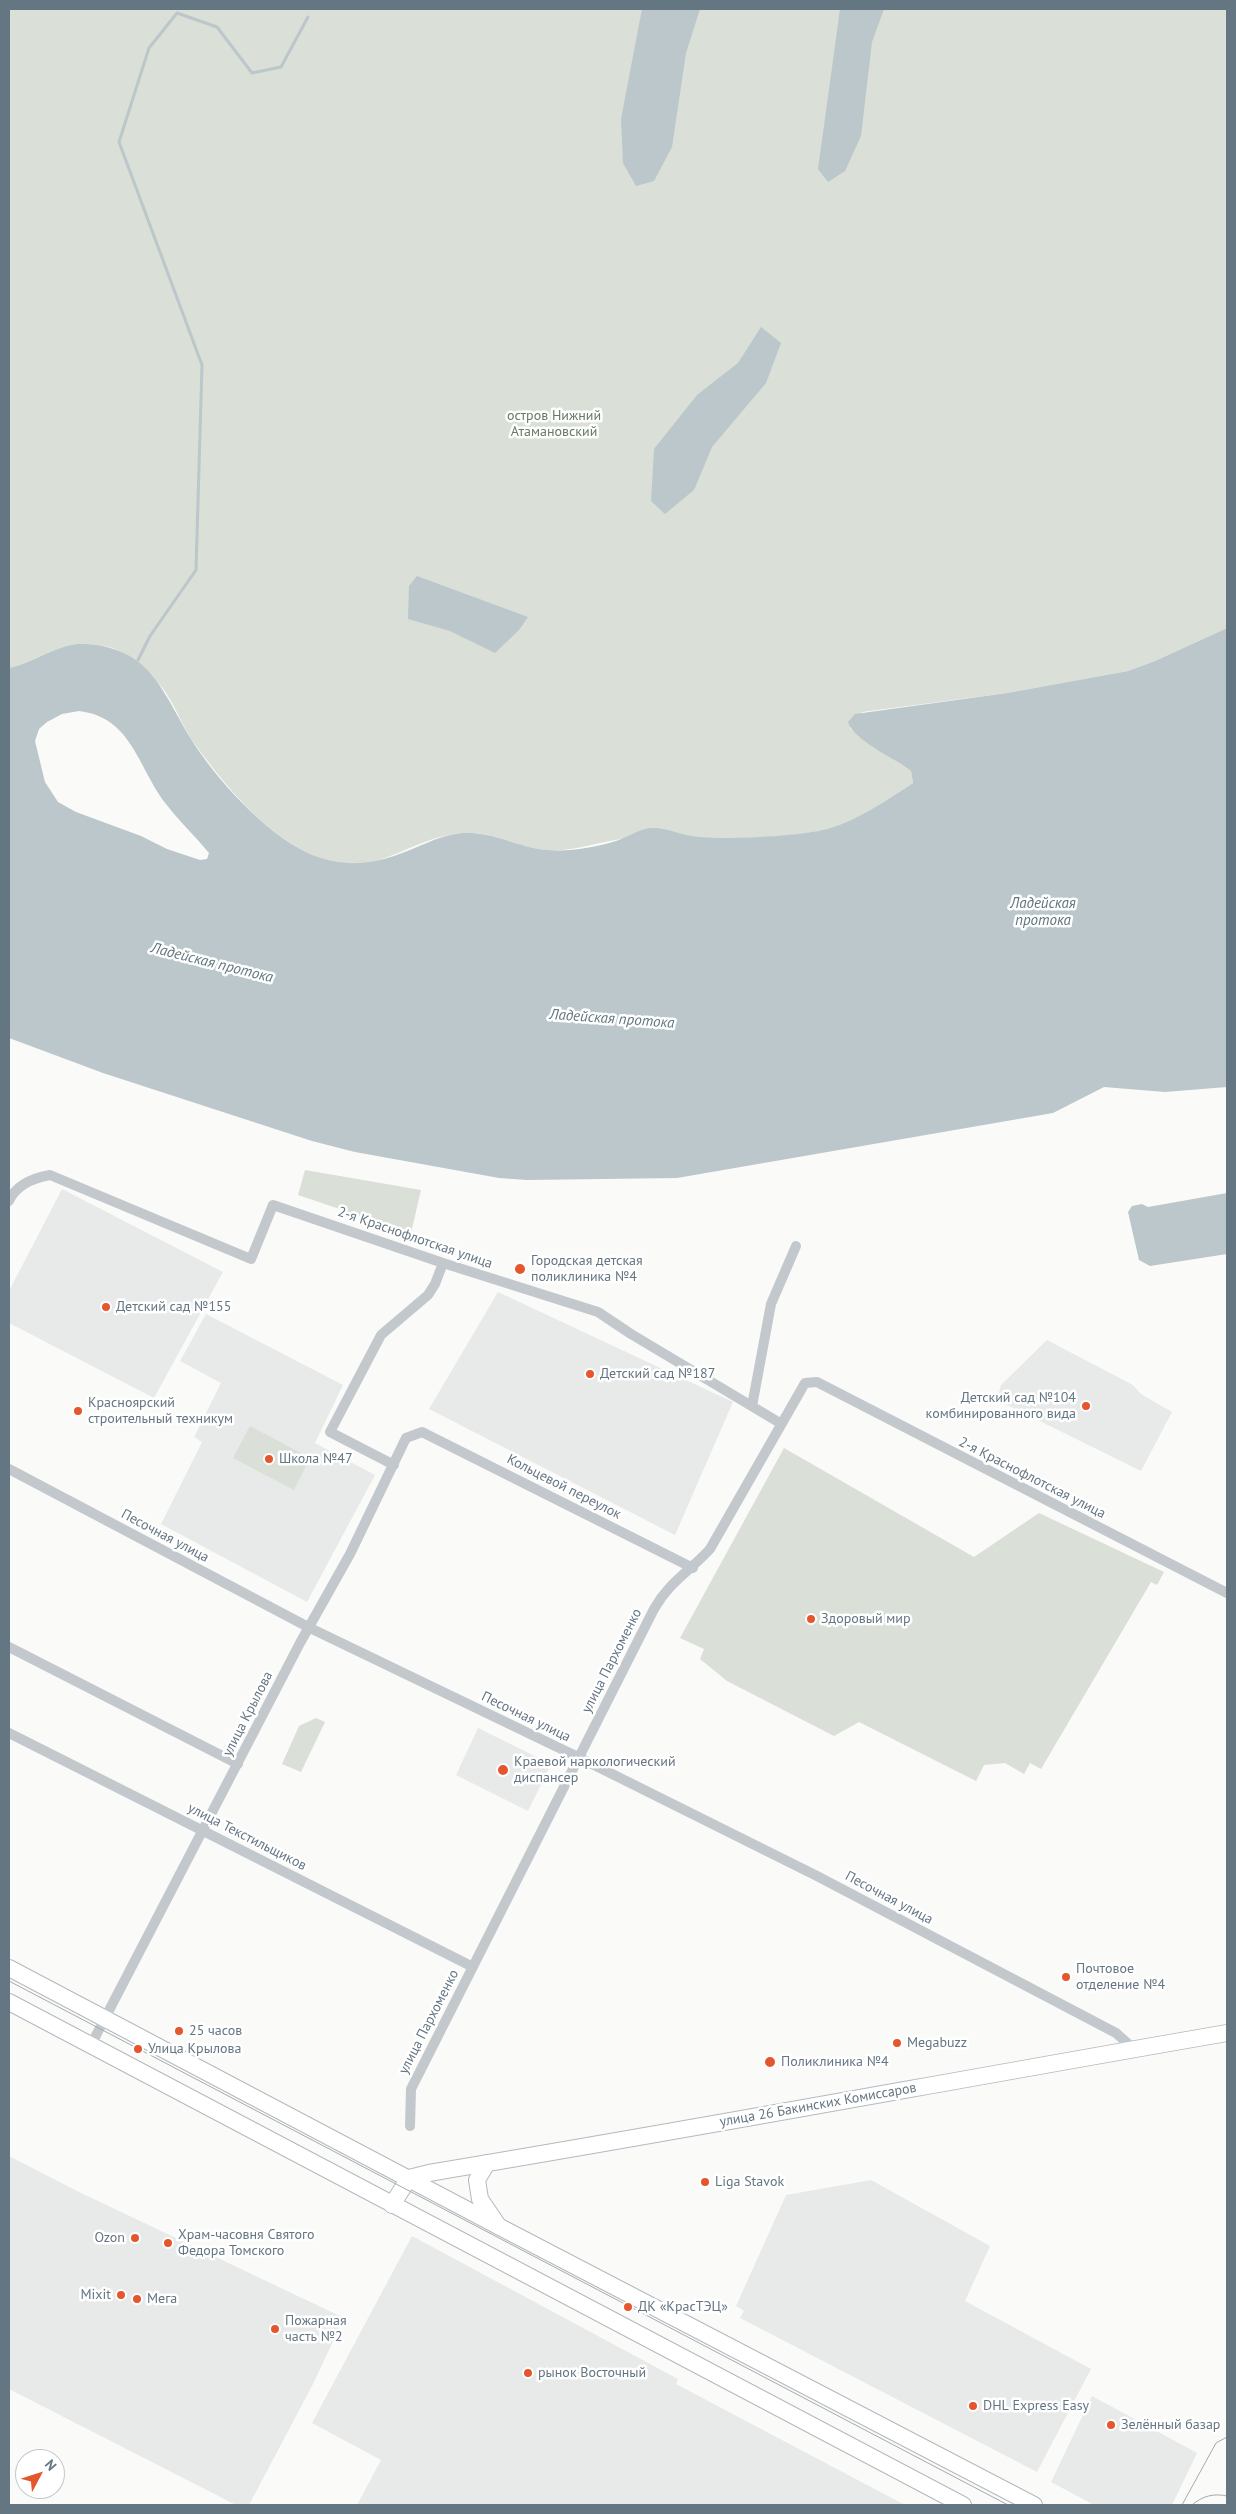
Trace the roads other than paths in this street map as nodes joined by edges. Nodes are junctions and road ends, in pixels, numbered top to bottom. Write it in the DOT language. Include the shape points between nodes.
graph roads {
  1 [pos="9,1201"];
  2 [pos="796,1246"];
  3 [pos="443,1263"];
  4 [pos="752,1406"];
  5 [pos="780,1423"];
  6 [pos="422,1432"];
  7 [pos="394,1465"];
  8 [pos="9,1468"];
  9 [pos="693,1568"];
  10 [pos="1227,1593"];
  11 [pos="310,1628"];
  12 [pos="9,1647"];
  13 [pos="9,1733"];
  14 [pos="578,1757"];
  15 [pos="238,1764"];
  16 [pos="204,1831"];
  17 [pos="473,1967"];
  18 [pos="9,1968"];
  19 [pos="9,2002"];
  20 [pos="106,2018"];
  21 [pos="1227,2033"];
  22 [pos="91,2045"];
  23 [pos="1135,2050"];
  24 [pos="410,2126"];
  25 [pos="487,2163"];
  26 [pos="409,2178"];
  27 [pos="392,2205"];
  28 [pos="498,2226"];
  29 [pos="963,2505"];
  30 [pos="1034,2505"];
  1 -- 3 [label="street, 2-я Краснофлотская улица" via="13,1193 34,1178 50,1175 251,1259 273,1205"];
  2 -- 4 [label="street" via="771,1304"];
  3 -- 4 [label="street, 2-я Краснофлотская улица" via="598,1312"];
  3 -- 7 [label="street" via="428,1295 381,1335 330,1432"];
  4 -- 5 [label="street, 2-я Краснофлотская улица"];
  5 -- 9 [label="street, улица Пархоменко" via="710,1549"];
  5 -- 10 [label="street, 2-я Краснофлотская улица" via="805,1383 817,1382"];
  6 -- 7 [label="street, улица Крылова" via="406,1438"];
  6 -- 9 [label="street, Кольцевой переулок"];
  7 -- 11 [label="street, улица Крылова"];
  8 -- 11 [label="street, Песочная улица"];
  9 -- 14 [label="street, улица Пархоменко" via="664,1592"];
  11 -- 14 [label="street, Песочная улица"];
  11 -- 15 [label="street, улица Крылова"];
  12 -- 15 [label="street"];
  13 -- 16 [label="street, улица Текстильщиков"];
  14 -- 17 [label="street, улица Пархоменко"];
  14 -- 23 [label="street, Песочная улица" via="817,1876 1116,2032"];
  15 -- 16 [label="street, улица Крылова"];
  16 -- 17 [label="street, улица Текстильщиков"];
  16 -- 20 [label="street, улица Крылова"];
  17 -- 24 [label="street, улица Пархоменко" via="411,2089"];
  18 -- 20 [label="main road"];
  19 -- 22 [label="main road"];
  20 -- 22 [label="street, улица Крылова"];
  20 -- 26 [label="main road"];
  21 -- 23 [label="main road, улица 26 Бакинских Комиссаров"];
  22 -- 27 [label="main road"];
  23 -- 25 [label="main road, улица 26 Бакинских Комиссаров"];
  25 -- 26 [label="main road, улица 26 Бакинских Комиссаров"];
  25 -- 28 [label="main road" via="477,2180 480,2199"];
  26 -- 27 [label="main road"];
  26 -- 28 [label="main road"];
  27 -- 29 [label="main road"];
  28 -- 30 [label="main road"];
}
